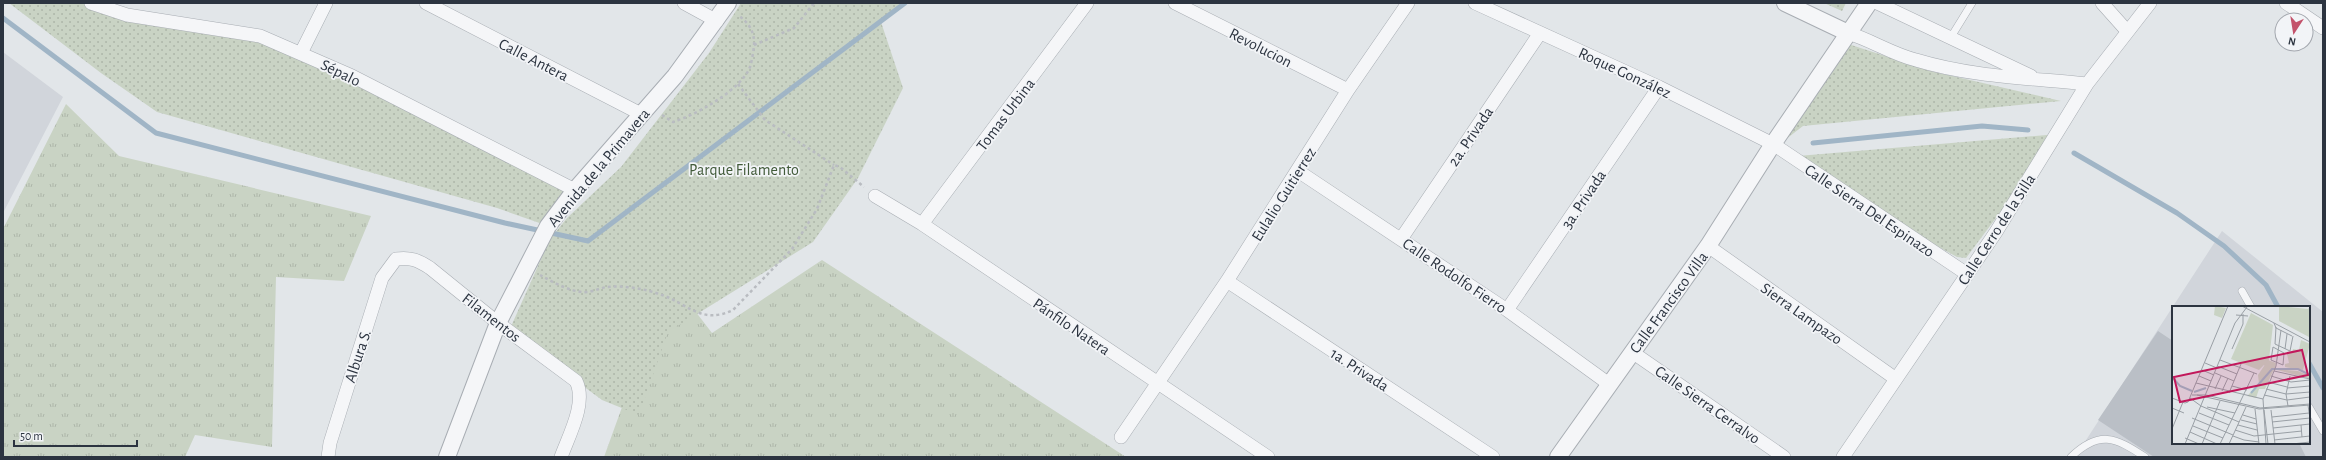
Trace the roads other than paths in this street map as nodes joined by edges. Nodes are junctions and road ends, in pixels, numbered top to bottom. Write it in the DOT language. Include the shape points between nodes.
graph roads {
  1 [pos="91,3"];
  2 [pos="326,3"];
  3 [pos="426,3"];
  4 [pos="684,3"];
  5 [pos="1087,3"];
  6 [pos="1175,3"];
  7 [pos="1408,3"];
  8 [pos="1475,3"];
  9 [pos="1785,3"];
  10 [pos="1869,3"];
  11 [pos="1877,3"];
  12 [pos="1972,3"];
  13 [pos="2102,3"];
  14 [pos="2150,3"];
  15 [pos="2286,3"];
  16 [pos="727,5"];
  17 [pos="717,21"];
  18 [pos="2323,28"];
  19 [pos="2127,31"];
  20 [pos="1540,33"];
  21 [pos="1848,33"];
  22 [pos="1951,37"];
  23 [pos="301,53"];
  24 [pos="2037,79"];
  25 [pos="2087,84"];
  26 [pos="1659,87"];
  27 [pos="1348,90"];
  28 [pos="646,111"];
  29 [pos="1773,144"];
  30 [pos="1298,171"];
  31 [pos="575,190"];
  32 [pos="875,196"];
  33 [pos="922,224"];
  34 [pos="1400,239"];
  35 [pos="1708,246"];
  36 [pos="396,259"];
  37 [pos="1967,274"];
  38 [pos="1227,281"];
  39 [pos="2242,291"];
  40 [pos="2250,306"];
  41 [pos="1508,310"];
  42 [pos="498,323"];
  43 [pos="1632,352"];
  44 [pos="1896,379"];
  45 [pos="1156,383"];
  46 [pos="1609,384"];
  47 [pos="2310,409"];
  48 [pos="2323,431"];
  49 [pos="1121,437"];
  50 [pos="328,457"];
  51 [pos="447,457"];
  52 [pos="561,457"];
  53 [pos="1268,457"];
  54 [pos="1493,457"];
  55 [pos="1558,457"];
  56 [pos="1784,457"];
  57 [pos="1843,457"];
  58 [pos="2071,457"];
  59 [pos="2144,457"];
  1 -- 23 [label="street, Sépalo" via="126,15 260,36"];
  2 -- 23 [label="street"];
  3 -- 28 [label="street, Calle Antera"];
  4 -- 17 [label="street"];
  5 -- 33 [label="street, Tomas Urbina"];
  6 -- 27 [label="street, Revolucion"];
  7 -- 27 [label="street, Eulalio Guitierrez"];
  8 -- 20 [label="street, Roque González"];
  9 -- 21 [label="street"];
  10 -- 21 [label="street, Calle Francisco Villa"];
  11 -- 22 [label="street"];
  12 -- 22 [label="lane"];
  13 -- 19 [label="street"];
  14 -- 19 [label="street, Calle Cerro de la Silla"];
  15 -- 18 [label="street"];
  16 -- 17 [label="street, Avenida de la Primavera"];
  17 -- 28 [label="street, Avenida de la Primavera"];
  19 -- 25 [label="street, Calle Cerro de la Silla"];
  20 -- 26 [label="street, Roque González"];
  20 -- 34 [label="street, 2a. Privada"];
  21 -- 24 [label="street" via="1915,60 1956,71"];
  21 -- 29 [label="street, Calle Francisco Villa"];
  22 -- 24 [label="street"];
  23 -- 31 [label="street, Sépalo" via="352,76"];
  24 -- 25 [label="street"];
  25 -- 37 [label="street, Calle Cerro de la Silla"];
  26 -- 29 [label="street, Roque González"];
  26 -- 41 [label="street, 3a. Privada"];
  27 -- 30 [label="street, Eulalio Guitierrez"];
  28 -- 31 [label="street, Avenida de la Primavera"];
  29 -- 35 [label="street, Calle Francisco Villa"];
  29 -- 37 [label="street, Calle Sierra Del Espinazo"];
  30 -- 34 [label="street, Calle Rodolfo Fierro"];
  30 -- 38 [label="street, Eulalio Guitierrez"];
  31 -- 42 [label="street, Avenida de la Primavera" via="548,226"];
  32 -- 33 [label="street, Pánfilo Natera"];
  33 -- 45 [label="street, Pánfilo Natera"];
  34 -- 41 [label="street, Calle Rodolfo Fierro"];
  35 -- 43 [label="street, Calle Francisco Villa"];
  35 -- 44 [label="street, Sierra Lampazo"];
  36 -- 42 [label="street, Filamentos" via="418,260"];
  36 -- 50 [label="street, Albura S." via="382,278 330,443"];
  37 -- 44 [label="street, Calle Cerro de la Silla"];
  38 -- 45 [label="street, Eulalio Guitierrez"];
  38 -- 54 [label="street, 1a. Privada"];
  39 -- 40 [label="lane"];
  41 -- 46 [label="street, Calle Rodolfo Fierro"];
  42 -- 51 [label="street, Avenida de la Primavera"];
  42 -- 52 [label="street, Filamentos" via="576,381 580,390 580,401"];
  43 -- 46 [label="street, Calle Francisco Villa"];
  43 -- 56 [label="street, Calle Sierra Cerralvo"];
  44 -- 57 [label="street, Calle Cerro de la Silla"];
  45 -- 49 [label="street, Eulalio Guitierrez"];
  45 -- 53 [label="street, Pánfilo Natera"];
  46 -- 55 [label="street, Calle Francisco Villa"];
  47 -- 48 [label="lane"];
  58 -- 59 [label="lane" via="2083,445 2098,438 2117,440"];
}
